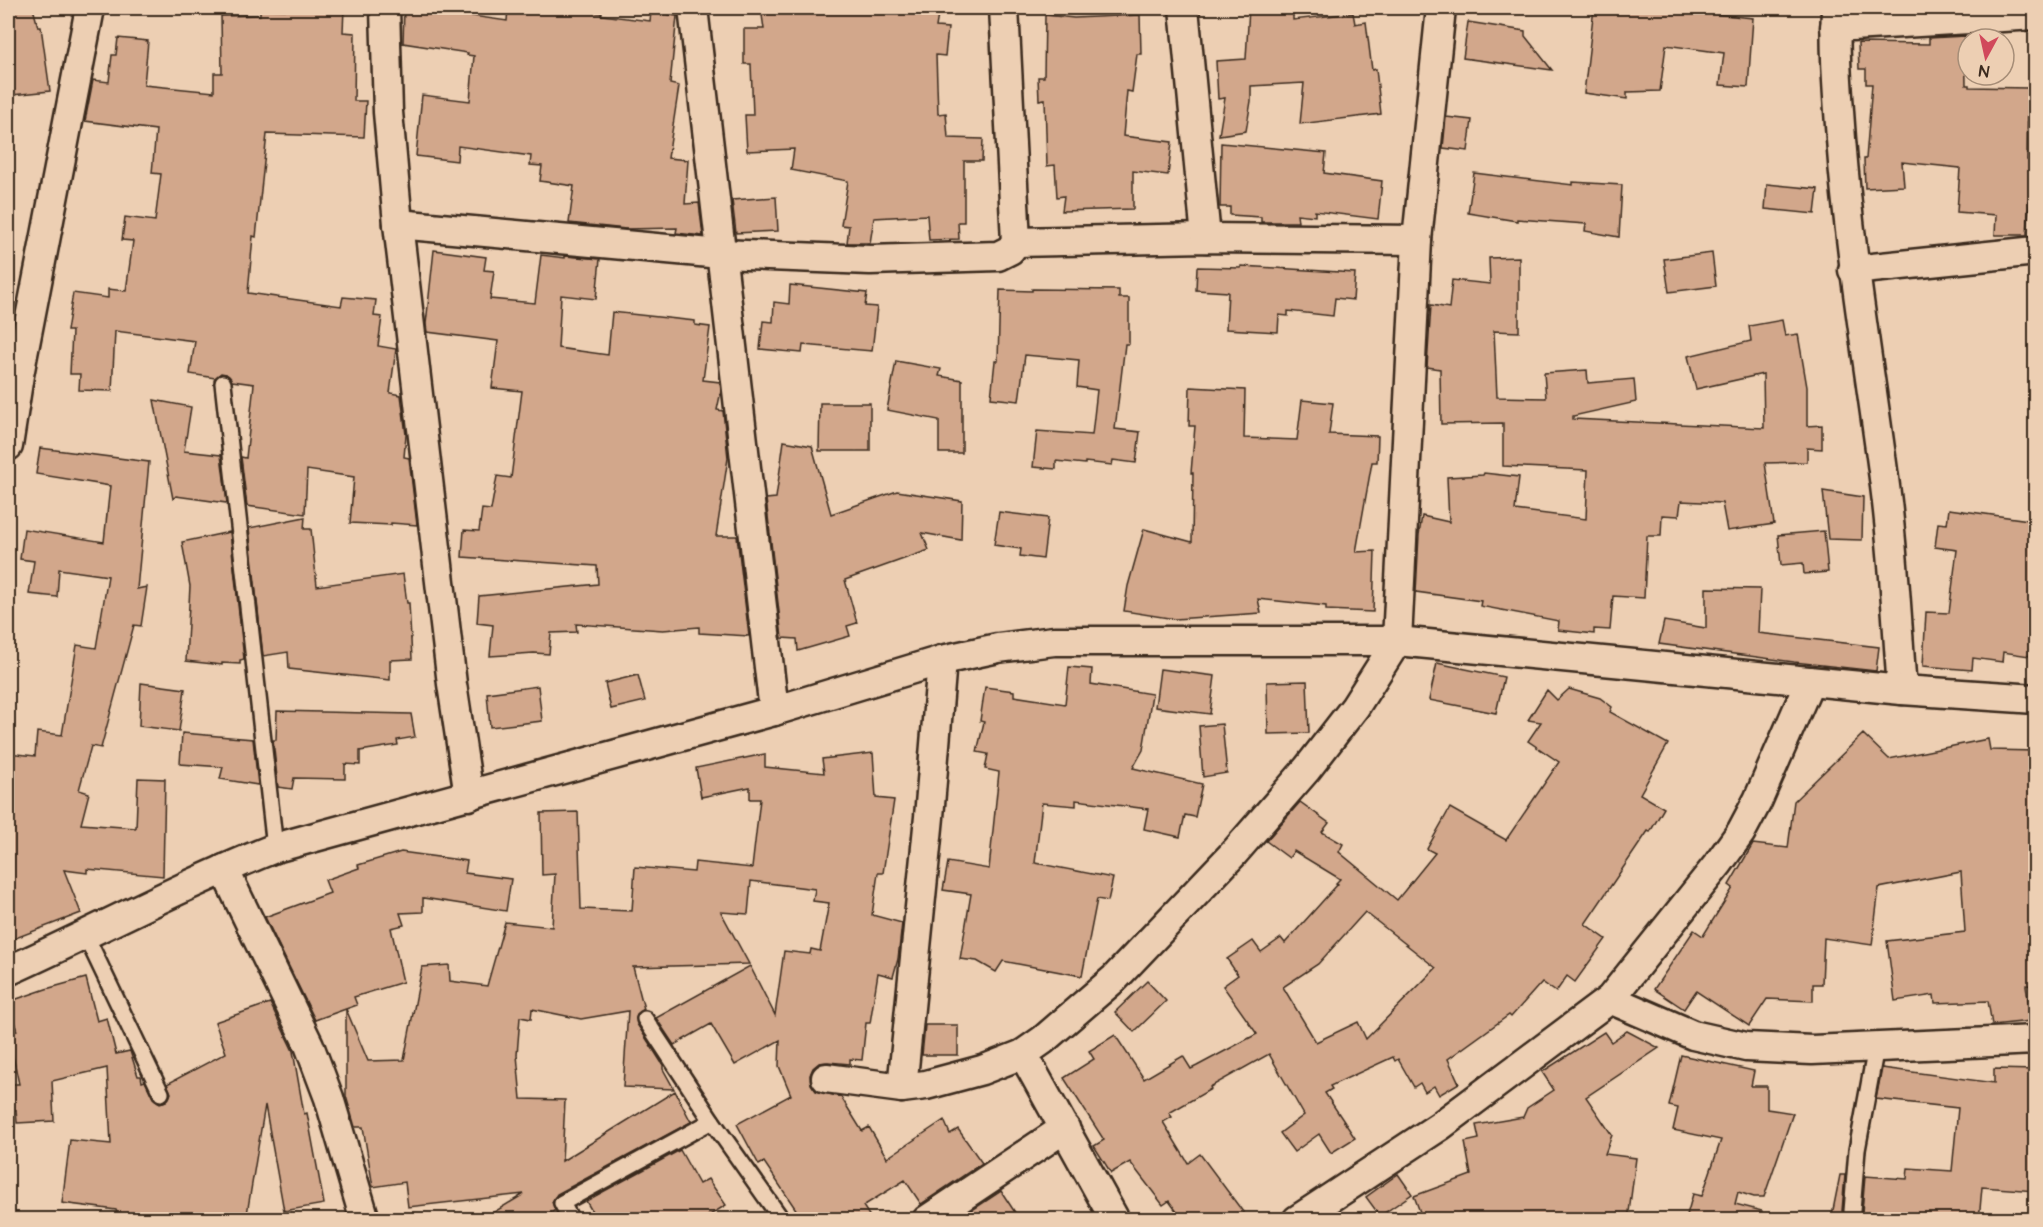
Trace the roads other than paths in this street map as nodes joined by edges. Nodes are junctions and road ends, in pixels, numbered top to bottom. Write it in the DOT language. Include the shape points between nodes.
graph roads {
  1 [pos="90,8"];
  2 [pos="385,8"];
  3 [pos="693,8"];
  4 [pos="1004,8"];
  5 [pos="1184,8"];
  6 [pos="1441,8"];
  7 [pos="2036,15"];
  8 [pos="1836,17"];
  9 [pos="398,224"];
  10 [pos="1206,238"];
  11 [pos="1417,240"];
  12 [pos="1016,242"];
  13 [pos="2036,251"];
  14 [pos="721,254"];
  15 [pos="1854,270"];
  16 [pos="13,373"];
  17 [pos="223,383"];
  18 [pos="8,446"];
  19 [pos="1397,642"];
  20 [pos="942,660"];
  21 [pos="1810,681"];
  22 [pos="1902,690"];
  23 [pos="2036,699"];
  24 [pos="774,711"];
  25 [pos="469,796"];
  26 [pos="275,848"];
  27 [pos="224,869"];
  28 [pos="86,936"];
  29 [pos="8,971"];
  30 [pos="1610,999"];
  31 [pos="645,1020"];
  32 [pos="2036,1040"];
  33 [pos="1876,1047"];
  34 [pos="1023,1054"];
  35 [pos="826,1078"];
  36 [pos="902,1088"];
  37 [pos="161,1093"];
  38 [pos="712,1121"];
  39 [pos="1065,1128"];
  40 [pos="1852,1211"];
  41 [pos="365,1220"];
  42 [pos="571,1220"];
  43 [pos="782,1220"];
  44 [pos="927,1220"];
  45 [pos="1115,1220"];
  46 [pos="1297,1220"];
  1 -- 16 [label="street"];
  2 -- 9 [label="street" via="388,112"];
  3 -- 14 [label="street"];
  4 -- 12 [label="street"];
  5 -- 10 [label="street"];
  6 -- 11 [label="street"];
  7 -- 8 [label="street"];
  8 -- 15 [label="street" via="1844,178"];
  9 -- 14 [label="street"];
  9 -- 25 [label="street"];
  10 -- 11 [label="street"];
  10 -- 12 [label="street"];
  11 -- 19 [label="street"];
  12 -- 14 [label="street" via="998,256 870,260"];
  13 -- 15 [label="street"];
  14 -- 24 [label="street"];
  15 -- 22 [label="street" via="1886,489"];
  16 -- 18 [label="street"];
  17 -- 26 [label="lane"];
  19 -- 20 [label="street" via="1054,641"];
  19 -- 21 [label="street"];
  19 -- 34 [label="street" via="1307,769 1233,853 1115,978"];
  20 -- 24 [label="street"];
  20 -- 36 [label="street"];
  21 -- 22 [label="street"];
  21 -- 30 [label="street" via="1741,832"];
  22 -- 23 [label="street"];
  24 -- 25 [label="street"];
  25 -- 26 [label="street"];
  26 -- 27 [label="street"];
  27 -- 28 [label="street"];
  27 -- 41 [label="street" via="309,1045"];
  28 -- 29 [label="street"];
  28 -- 37 [label="lane"];
  30 -- 33 [label="street" via="1693,1035 1746,1047"];
  30 -- 46 [label="street" via="1440,1126"];
  31 -- 38 [label="lane"];
  32 -- 33 [label="street"];
  33 -- 40 [label="lane" via="1857,1150"];
  34 -- 36 [label="street" via="982,1070"];
  34 -- 39 [label="street"];
  35 -- 36 [label="street"];
  38 -- 42 [label="lane" via="562,1203"];
  38 -- 43 [label="lane"];
  39 -- 44 [label="street"];
  39 -- 45 [label="street"];
}
